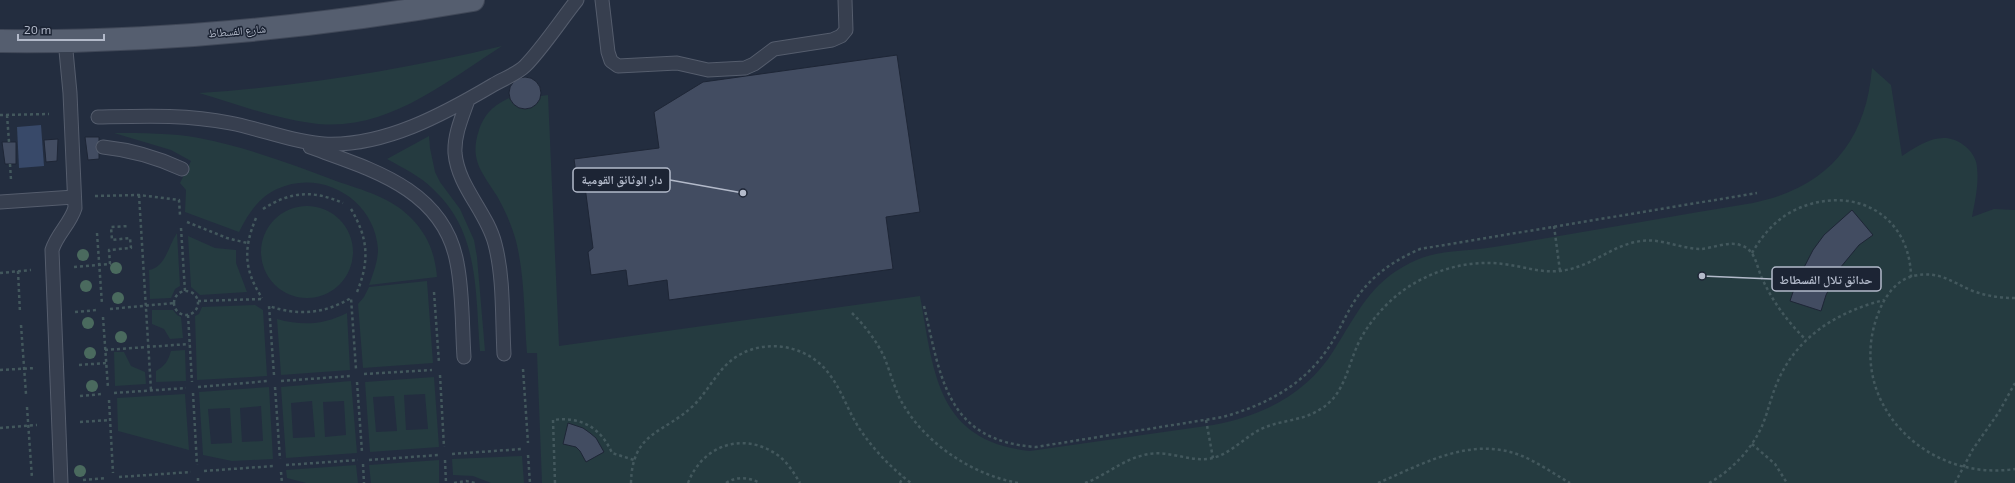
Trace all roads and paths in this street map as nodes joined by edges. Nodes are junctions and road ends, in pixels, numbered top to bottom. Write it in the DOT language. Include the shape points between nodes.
graph roads {
  1 [pos="473,0"];
  2 [pos="577,0"];
  3 [pos="602,0"];
  4 [pos="845,0"];
  5 [pos="65,40"];
  6 [pos="0,41"];
  7 [pos="468,100"];
  8 [pos="7,115"];
  9 [pos="98,117"];
  10 [pos="289,139"];
  11 [pos="9,142"];
  12 [pos="103,147"];
  13 [pos="182,170"];
  14 [pos="1757,193"];
  15 [pos="139,195"];
  16 [pos="74,197"];
  17 [pos="0,202"];
  18 [pos="343,203"];
  19 [pos="263,209"];
  20 [pos="351,209"];
  21 [pos="180,215"];
  22 [pos="256,218"];
  23 [pos="187,222"];
  24 [pos="129,226"];
  25 [pos="1554,226"];
  26 [pos="181,228"];
  27 [pos="97,233"];
  28 [pos="247,243"];
  29 [pos="114,249"];
  30 [pos="1752,252"];
  31 [pos="18,271"];
  32 [pos="1560,271"];
  33 [pos="1911,277"];
  34 [pos="185,291"];
  35 [pos="357,292"];
  36 [pos="434,292"];
  37 [pos="2015,298"];
  38 [pos="1884,300"];
  39 [pos="198,301"];
  40 [pos="174,302"];
  41 [pos="102,304"];
  42 [pos="146,305"];
  43 [pos="924,306"];
  44 [pos="110,309"];
  45 [pos="20,313"];
  46 [pos="852,313"];
  47 [pos="188,315"];
  48 [pos="103,317"];
  49 [pos="21,326"];
  50 [pos="1806,340"];
  51 [pos="190,344"];
  52 [pos="149,347"];
  53 [pos="105,350"];
  54 [pos="504,354"];
  55 [pos="464,357"];
  56 [pos="439,363"];
  57 [pos="356,369"];
  58 [pos="523,369"];
  59 [pos="432,370"];
  60 [pos="364,374"];
  61 [pos="274,375"];
  62 [pos="440,375"];
  63 [pos="351,376"];
  64 [pos="281,380"];
  65 [pos="268,381"];
  66 [pos="192,382"];
  67 [pos="357,382"];
  68 [pos="2015,383"];
  69 [pos="275,386"];
  70 [pos="198,387"];
  71 [pos="108,388"];
  72 [pos="186,388"];
  73 [pos="151,390"];
  74 [pos="114,393"];
  75 [pos="193,393"];
  76 [pos="26,394"];
  77 [pos="109,400"];
  78 [pos="27,407"];
  79 [pos="1206,420"];
  80 [pos="528,443"];
  81 [pos="1752,444"];
  82 [pos="444,447"];
  83 [pos="522,449"];
  84 [pos="362,452"];
  85 [pos="452,454"];
  86 [pos="439,455"];
  87 [pos="528,455"];
  88 [pos="1213,458"];
  89 [pos="280,459"];
  90 [pos="358,460"];
  91 [pos="369,460"];
  92 [pos="445,460"];
  93 [pos="634,460"];
  94 [pos="363,464"];
  95 [pos="197,465"];
  96 [pos="286,465"];
  97 [pos="274,466"];
  98 [pos="1962,470"];
  99 [pos="2015,470"];
  100 [pos="204,471"];
  101 [pos="191,472"];
  102 [pos="281,472"];
  103 [pos="114,473"];
  104 [pos="903,477"];
  105 [pos="32,478"];
  106 [pos="119,478"];
  107 [pos="198,478"];
  108 [pos="61,483"];
  109 [pos="198,483"];
  110 [pos="282,483"];
  111 [pos="364,483"];
  112 [pos="446,483"];
  113 [pos="454,483"];
  114 [pos="476,483"];
  115 [pos="530,483"];
  116 [pos="555,483"];
  117 [pos="631,483"];
  118 [pos="688,483"];
  119 [pos="726,483"];
  120 [pos="760,483"];
  121 [pos="800,483"];
  122 [pos="900,483"];
  123 [pos="911,483"];
  124 [pos="1018,483"];
  125 [pos="1084,483"];
  126 [pos="1378,483"];
  127 [pos="1570,483"];
  128 [pos="1709,483"];
  129 [pos="1787,483"];
  130 [pos="1955,483"];
  1 -- 5 [label="main road, شارع الفسطاط" via="400,13 302,25 204,34"];
  2 -- 7 [label="lane" via="524,67"];
  3 -- 4 [label="lane" via="608,52 611,61 618,66 677,62 718,71 745,68 774,49 832,40 841,36 846,30"];
  5 -- 6 [label="main road, شارع الفسطاط"];
  5 -- 16 [label="lane"];
  7 -- 10 [label="lane" via="377,138 325,144"];
  7 -- 54 [label="lane" via="458,130 455,153 462,179 487,223 495,243 499,261"];
  8 -- 11 [label="path"];
  9 -- 10 [label="lane" via="200,118"];
  10 -- 55 [label="lane" via="387,176 409,189 432,212 450,237 457,263"];
  12 -- 13 [label="lane" via="140,153"];
  14 -- 25 [label="path"];
  15 -- 16 [label="path"];
  15 -- 21 [label="path" via="179,200"];
  15 -- 42 [label="path"];
  16 -- 17 [label="lane"];
  16 -- 108 [label="lane" via="75,208 55,242 52,259"];
  18 -- 19 [label="path" via="316,194 302,194 275,201"];
  20 -- 35 [label="path" via="364,235 366,249 366,264"];
  22 -- 28 [label="path"];
  23 -- 28 [label="path"];
  24 -- 29 [label="path" via="111,227 112,240 130,238 131,248"];
  25 -- 32 [label="path"];
  25 -- 79 [label="path" via="1439,245 1420,249 1402,257 1370,281 1358,296 1323,355 1289,388 1246,410"];
  26 -- 34 [label="path"];
  27 -- 41 [label="path"];
  28 -- 39 [label="path" via="248,268 253,284 262,298"];
  30 -- 32 [label="path" via="1740,244 1694,249 1662,241 1642,241 1617,248 1591,263"];
  30 -- 33 [label="path" via="1771,227 1796,209 1826,200 1856,202 1882,214 1897,230 1908,248"];
  30 -- 50 [label="path" via="1776,305"];
  31 -- 45 [label="path"];
  32 -- 88 [label="path" via="1547,272 1483,263 1445,270 1411,285 1391,300 1370,324 1353,356 1343,384 1330,402 1312,414 1260,430 1229,451"];
  33 -- 37 [label="path" via="1937,275 1986,295"];
  33 -- 38 [label="path" via="1891,290"];
  34 -- 39 [label="path" via="191,292"];
  34 -- 40 [label="path" via="180,293"];
  36 -- 56 [label="path"];
  38 -- 50 [label="path" via="1849,311 1818,329"];
  38 -- 98 [label="path" via="1871,341 1870,362 1881,404 1906,439 1922,453"];
  39 -- 47 [label="path" via="197,307"];
  40 -- 42 [label="path"];
  40 -- 47 [label="path" via="181,314"];
  42 -- 44 [label="path"];
  42 -- 52 [label="path"];
  43 -- 79 [label="path" via="945,389 952,403 963,417 990,437 1036,447"];
  46 -- 124 [label="path" via="876,342 901,399 926,433 968,464"];
  47 -- 51 [label="path"];
  48 -- 53 [label="path"];
  49 -- 76 [label="path"];
  50 -- 81 [label="path" via="1783,372"];
  51 -- 52 [label="path"];
  51 -- 66 [label="path"];
  52 -- 53 [label="path"];
  52 -- 73 [label="path"];
  53 -- 71 [label="path"];
  57 -- 61 [label="path" via="351,298 311,313 296,313 269,306"];
  58 -- 80 [label="path"];
  59 -- 60 [label="path"];
  62 -- 82 [label="path"];
  63 -- 64 [label="path"];
  65 -- 70 [label="path"];
  67 -- 84 [label="path"];
  68 -- 98 [label="path"];
  69 -- 89 [label="path"];
  72 -- 73 [label="path"];
  73 -- 74 [label="path"];
  75 -- 95 [label="path"];
  77 -- 103 [label="path"];
  78 -- 105 [label="path"];
  79 -- 88 [label="path"];
  81 -- 128 [label="path" via="1736,463"];
  81 -- 129 [label="path" via="1775,464"];
  83 -- 85 [label="path"];
  86 -- 91 [label="path"];
  87 -- 115 [label="path"];
  88 -- 125 [label="path" via="1196,460 1156,453 1144,454 1132,458 1097,479"];
  90 -- 96 [label="path"];
  92 -- 112 [label="path"];
  93 -- 104 [label="path" via="646,439 693,406 732,359 757,348 784,346 810,356 826,370 859,429"];
  93 -- 116 [label="path" via="612,453 602,435 585,423 569,419 553,420"];
  93 -- 117 [label="path"];
  94 -- 111 [label="path"];
  97 -- 100 [label="path"];
  98 -- 99 [label="path" via="1983,473"];
  98 -- 130 [label="path"];
  101 -- 106 [label="path"];
  102 -- 110 [label="path"];
  104 -- 122 [label="path"];
  104 -- 123 [label="path"];
  107 -- 109 [label="path"];
  113 -- 114 [label="path"];
  118 -- 121 [label="path" via="697,464 705,456 726,446 748,443 760,446 780,457 788,464"];
  119 -- 120 [label="path" via="736,478"];
  126 -- 127 [label="path" via="1448,454 1466,449 1484,449 1520,455"];
}
